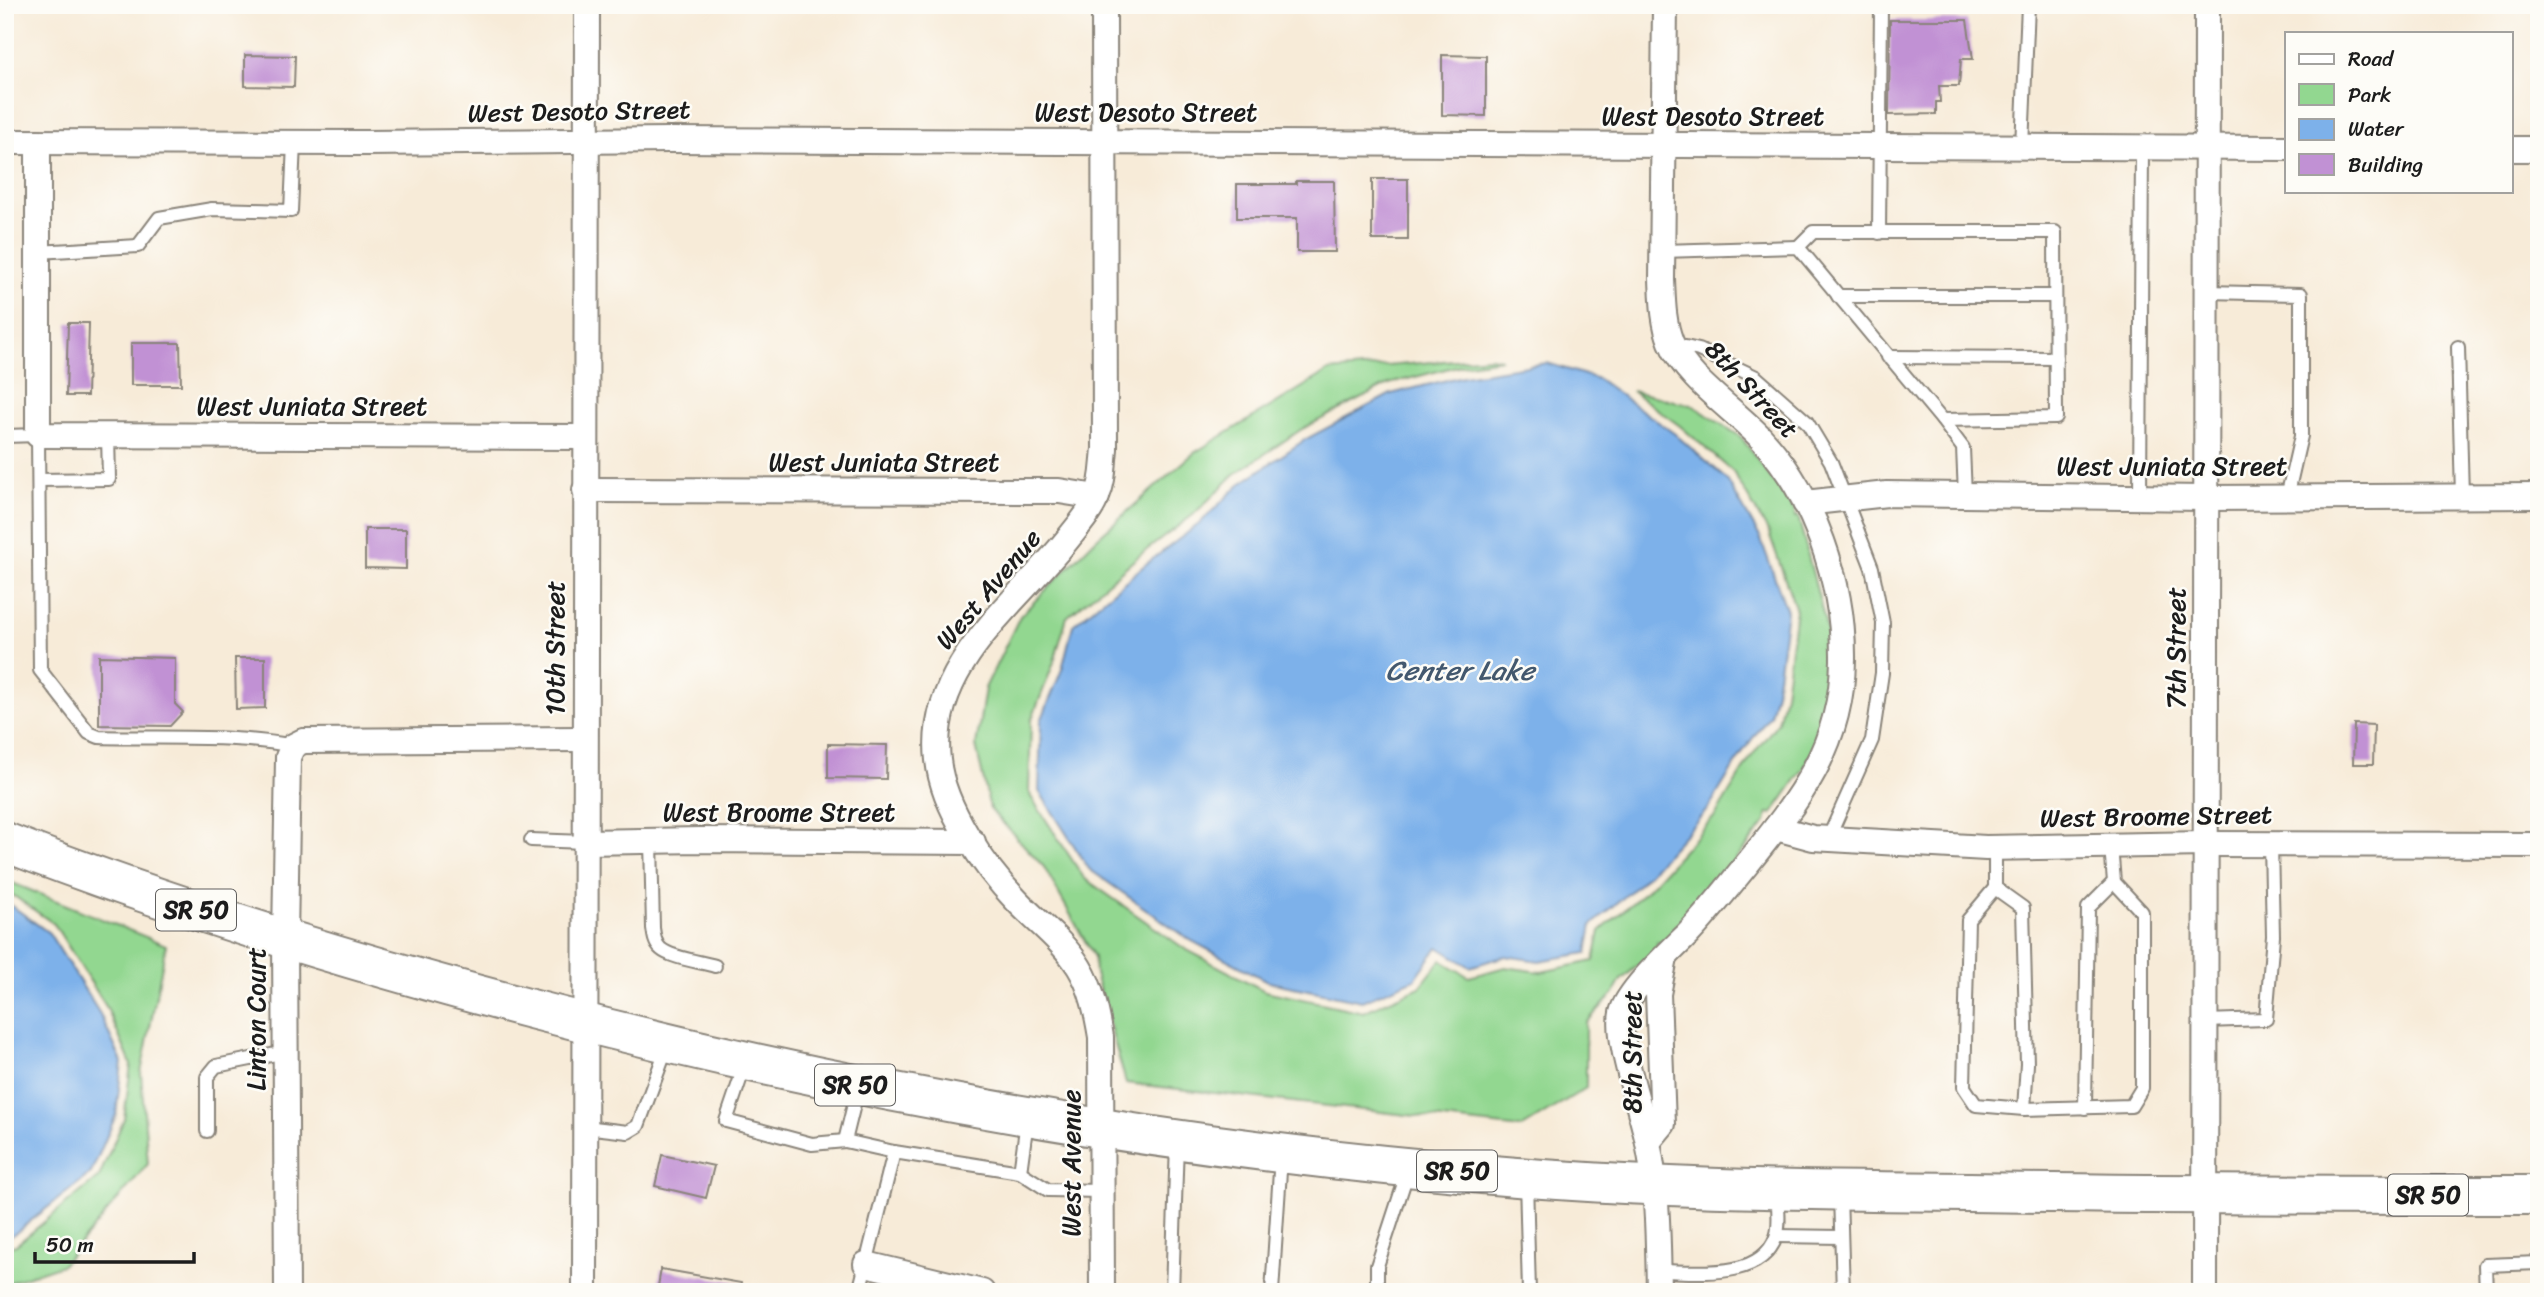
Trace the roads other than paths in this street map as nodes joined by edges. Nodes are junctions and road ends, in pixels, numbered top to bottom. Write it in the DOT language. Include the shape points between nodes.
graph roads {
  1 [pos="587,5"];
  2 [pos="1104,5"];
  3 [pos="1665,5"];
  4 [pos="1881,5"];
  5 [pos="2028,5"];
  6 [pos="2207,5"];
  7 [pos="588,141"];
  8 [pos="5,142"];
  9 [pos="38,142"];
  10 [pos="1103,142"];
  11 [pos="294,143"];
  12 [pos="1665,146"];
  13 [pos="1878,147"];
  14 [pos="2022,147"];
  15 [pos="2142,147"];
  16 [pos="2207,147"];
  17 [pos="2285,148"];
  18 [pos="2512,149"];
  19 [pos="2539,149"];
  20 [pos="1879,233"];
  21 [pos="1798,247"];
  22 [pos="1662,251"];
  23 [pos="38,252"];
  24 [pos="2206,292"];
  25 [pos="1838,296"];
  26 [pos="2055,296"];
  27 [pos="1672,344"];
  28 [pos="2458,347"];
  29 [pos="1888,357"];
  30 [pos="2056,358"];
  31 [pos="1942,420"];
  32 [pos="38,435"];
  33 [pos="108,435"];
  34 [pos="5,436"];
  35 [pos="585,437"];
  36 [pos="38,480"];
  37 [pos="585,490"];
  38 [pos="1965,495"];
  39 [pos="2462,496"];
  40 [pos="2539,496"];
  41 [pos="1097,497"];
  42 [pos="1844,497"];
  43 [pos="2140,497"];
  44 [pos="2287,497"];
  45 [pos="2206,498"];
  46 [pos="1805,503"];
  47 [pos="585,739"];
  48 [pos="293,746"];
  49 [pos="1776,828"];
  50 [pos="531,839"];
  51 [pos="1828,839"];
  52 [pos="651,841"];
  53 [pos="5,842"];
  54 [pos="585,842"];
  55 [pos="973,842"];
  56 [pos="2205,845"];
  57 [pos="2271,845"];
  58 [pos="2539,845"];
  59 [pos="2111,846"];
  60 [pos="1995,848"];
  61 [pos="2114,882"];
  62 [pos="1995,888"];
  63 [pos="285,938"];
  64 [pos="1665,957"];
  65 [pos="715,966"];
  66 [pos="2205,1021"];
  67 [pos="584,1023"];
  68 [pos="668,1043"];
  69 [pos="286,1052"];
  70 [pos="746,1062"];
  71 [pos="858,1086"];
  72 [pos="2085,1108"];
  73 [pos="2024,1109"];
  74 [pos="1028,1116"];
  75 [pos="585,1127"];
  76 [pos="1101,1127"];
  77 [pos="207,1131"];
  78 [pos="1177,1139"];
  79 [pos="845,1141"];
  80 [pos="1648,1142"];
  81 [pos="894,1152"];
  82 [pos="1281,1153"];
  83 [pos="1409,1167"];
  84 [pos="1020,1172"];
  85 [pos="1526,1177"];
  86 [pos="1655,1185"];
  87 [pos="1778,1190"];
  88 [pos="1101,1191"];
  89 [pos="1840,1191"];
  90 [pos="2204,1195"];
  91 [pos="2539,1195"];
  92 [pos="1777,1236"];
  93 [pos="1841,1237"];
  94 [pos="2539,1263"];
  95 [pos="866,1264"];
  96 [pos="1659,1281"];
  97 [pos="287,1292"];
  98 [pos="585,1292"];
  99 [pos="859,1292"];
  100 [pos="982,1292"];
  101 [pos="1102,1292"];
  102 [pos="1172,1292"];
  103 [pos="1272,1292"];
  104 [pos="1377,1292"];
  105 [pos="1529,1292"];
  106 [pos="1843,1292"];
  107 [pos="2205,1292"];
  108 [pos="2486,1292"];
  1 -- 7 [label="street, 10th Street"];
  2 -- 10 [label="street, West Avenue"];
  3 -- 12 [label="street, 8th Street"];
  4 -- 13 [label="lane"];
  5 -- 14 [label="lane"];
  6 -- 16 [label="street, 7th Street"];
  7 -- 10 [label="street, West Desoto Street"];
  7 -- 11 [label="street, West Desoto Street"];
  7 -- 35 [label="street, 10th Street"];
  8 -- 9 [label="street, West Desoto Street"];
  9 -- 11 [label="street, West Desoto Street"];
  9 -- 23 [label="street"];
  10 -- 12 [label="street, West Desoto Street"];
  10 -- 41 [label="street, West Avenue" via="1105,449"];
  11 -- 23 [label="lane" via="291,211 199,211 159,218 138,246"];
  12 -- 13 [label="street, West Desoto Street"];
  12 -- 22 [label="street, 8th Street"];
  13 -- 14 [label="street, West Desoto Street"];
  13 -- 20 [label="lane"];
  14 -- 15 [label="street, West Desoto Street"];
  15 -- 16 [label="street, West Desoto Street"];
  15 -- 43 [label="lane"];
  16 -- 17 [label="street, West Desoto Street"];
  16 -- 24 [label="street, 7th Street"];
  18 -- 19 [label="street"];
  20 -- 21 [label="lane" via="1812,232"];
  20 -- 26 [label="lane" via="2055,232"];
  21 -- 22 [label="lane"];
  21 -- 25 [label="lane"];
  22 -- 27 [label="street, 8th Street" via="1664,319"];
  23 -- 32 [label="street"];
  24 -- 44 [label="lane" via="2301,294 2301,436"];
  24 -- 45 [label="street, 7th Street"];
  25 -- 26 [label="lane"];
  25 -- 29 [label="lane"];
  26 -- 30 [label="lane"];
  27 -- 42 [label="lane" via="1699,350 1756,377 1807,422"];
  27 -- 46 [label="street, 8th Street" via="1707,388 1762,439"];
  28 -- 39 [label="lane"];
  29 -- 30 [label="lane"];
  29 -- 31 [label="lane"];
  30 -- 31 [label="lane" via="2056,418"];
  31 -- 38 [label="lane" via="1963,448"];
  32 -- 33 [label="street, West Juniata Street"];
  32 -- 34 [label="lane"];
  32 -- 36 [label="lane"];
  33 -- 35 [label="street, West Juniata Street"];
  33 -- 36 [label="lane" via="109,480"];
  35 -- 37 [label="street, 10th Street"];
  36 -- 48 [label="lane" via="40,670 92,736 261,740"];
  37 -- 41 [label="street, West Juniata Street" via="1059,491"];
  37 -- 47 [label="street, 10th Street"];
  38 -- 42 [label="street, West Juniata Street"];
  38 -- 43 [label="street, West Juniata Street"];
  39 -- 40 [label="street, West Juniata Street"];
  39 -- 44 [label="street, West Juniata Street"];
  41 -- 55 [label="street, West Avenue" via="1061,548 987,628 948,689 939,726 938,761 944,789"];
  42 -- 46 [label="street, West Juniata Street"];
  42 -- 51 [label="lane" via="1872,568 1883,623 1882,673 1872,740"];
  43 -- 45 [label="street, West Juniata Street"];
  44 -- 45 [label="street, West Juniata Street"];
  45 -- 56 [label="street, 7th Street"];
  46 -- 49 [label="street, 8th Street" via="1839,593 1843,663 1838,706 1826,748"];
  47 -- 48 [label="street" via="303,741"];
  47 -- 54 [label="street, 10th Street"];
  48 -- 63 [label="street, Linton Court" via="288,757"];
  49 -- 51 [label="street, West Broome Street"];
  49 -- 64 [label="street, 8th Street"];
  50 -- 54 [label="lane"];
  51 -- 60 [label="street, West Broome Street"];
  52 -- 54 [label="street, West Broome Street"];
  52 -- 55 [label="street, West Broome Street"];
  52 -- 65 [label="lane" via="655,942 669,953"];
  53 -- 63 [label="highway, SR 50"];
  54 -- 67 [label="street, 10th Street"];
  55 -- 76 [label="street, West Avenue" via="999,881 1078,965 1088,985 1101,1037"];
  56 -- 57 [label="street, West Broome Street"];
  56 -- 59 [label="street, West Broome Street"];
  56 -- 66 [label="street, 7th Street"];
  57 -- 58 [label="street, West Broome Street"];
  57 -- 66 [label="lane" via="2273,936 2266,1019"];
  59 -- 60 [label="street, West Broome Street"];
  59 -- 61 [label="lane"];
  60 -- 62 [label="lane"];
  61 -- 72 [label="lane" via="2088,908"];
  61 -- 72 [label="lane" via="2142,912 2142,1088 2131,1106"];
  62 -- 73 [label="lane" via="2023,908"];
  62 -- 73 [label="lane" via="1968,920 1965,1087 1976,1105"];
  63 -- 67 [label="highway, SR 50" via="434,984"];
  63 -- 69 [label="street, Linton Court"];
  64 -- 80 [label="street, 8th Street" via="1658,994 1663,1124"];
  64 -- 80 [label="street, 8th Street" via="1630,996 1622,1013 1623,1041"];
  66 -- 90 [label="street, 7th Street"];
  67 -- 68 [label="highway, SR 50"];
  67 -- 75 [label="street, 10th Street"];
  68 -- 70 [label="highway, SR 50"];
  68 -- 75 [label="lane" via="638,1126 628,1132"];
  69 -- 77 [label="lane" via="216,1066 207,1077"];
  69 -- 97 [label="street, Linton Court"];
  70 -- 71 [label="highway, SR 50"];
  70 -- 79 [label="lane" via="726,1121 812,1144"];
  71 -- 74 [label="highway, SR 50"];
  71 -- 79 [label="lane"];
  72 -- 73 [label="lane"];
  74 -- 76 [label="highway, SR 50"];
  74 -- 84 [label="lane"];
  75 -- 98 [label="street, 10th Street"];
  76 -- 78 [label="highway, SR 50"];
  76 -- 88 [label="street, West Avenue"];
  78 -- 82 [label="highway, SR 50"];
  78 -- 102 [label="lane"];
  79 -- 81 [label="lane"];
  80 -- 86 [label="street, 8th Street"];
  81 -- 84 [label="lane"];
  81 -- 95 [label="lane"];
  82 -- 83 [label="highway, SR 50"];
  82 -- 103 [label="lane"];
  83 -- 85 [label="highway, SR 50"];
  83 -- 104 [label="lane" via="1377,1266"];
  84 -- 88 [label="lane" via="1048,1190"];
  85 -- 86 [label="highway, SR 50"];
  85 -- 105 [label="lane"];
  86 -- 87 [label="highway, SR 50"];
  86 -- 96 [label="street, 8th Street"];
  87 -- 89 [label="highway, SR 50"];
  87 -- 92 [label="lane"];
  88 -- 101 [label="street, West Avenue"];
  89 -- 90 [label="highway, SR 50"];
  89 -- 93 [label="lane"];
  90 -- 91 [label="highway, SR 50"];
  90 -- 107 [label="street, 7th Street"];
  92 -- 93 [label="lane"];
  92 -- 96 [label="lane" via="1762,1258 1745,1266"];
  93 -- 106 [label="lane"];
  94 -- 108 [label="lane" via="2485,1265"];
  95 -- 99 [label="lane"];
  95 -- 100 [label="street"];
}
